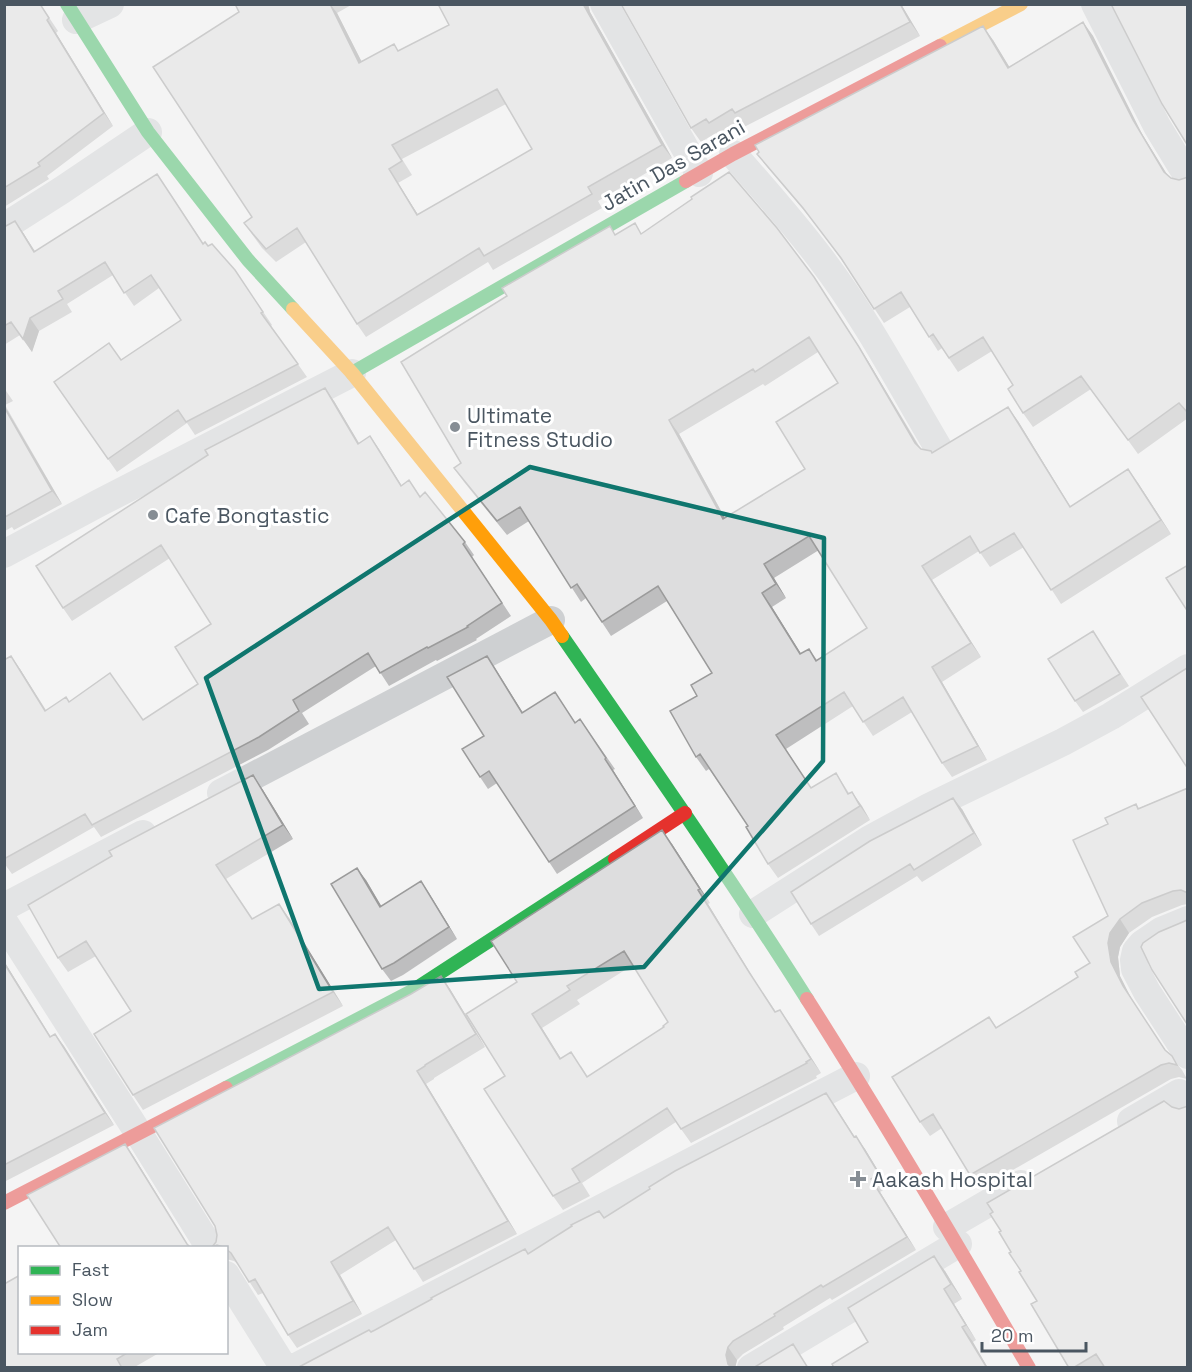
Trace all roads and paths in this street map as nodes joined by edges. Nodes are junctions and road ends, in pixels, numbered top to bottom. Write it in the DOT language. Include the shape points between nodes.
graph roads {
  1 [pos="110,4"];
  2 [pos="604,4"];
  3 [pos="1021,4"];
  4 [pos="1095,4"];
  5 [pos="72,12"];
  6 [pos="148,132"];
  7 [pos="733,154"];
  8 [pos="699,173"];
  9 [pos="1188,177"];
  10 [pos="4,226"];
  11 [pos="352,373"];
  12 [pos="939,449"];
  13 [pos="4,554"];
  14 [pos="551,620"];
  15 [pos="1188,668"];
  16 [pos="204,802"];
  17 [pos="685,813"];
  18 [pos="162,824"];
  19 [pos="4,907"];
  20 [pos="753,914"];
  21 [pos="1188,920"];
  22 [pos="4,922"];
  23 [pos="1188,1055"];
  24 [pos="856,1076"];
  25 [pos="1185,1096"];
  26 [pos="139,1134"];
  27 [pos="1108,1134"];
  28 [pos="1038,1174"];
  29 [pos="4,1203"];
  30 [pos="953,1236"];
  31 [pos="209,1246"];
  32 [pos="228,1278"];
  33 [pos="284,1368"];
  34 [pos="294,1368"];
  35 [pos="751,1368"];
  36 [pos="1029,1368"];
  1 -- 5 [label="street"];
  2 -- 8 [label="street"];
  3 -- 7 [label="street, Jatin Das Sarani"];
  4 -- 9 [label="street" via="1157,126"];
  5 -- 6 [label="street"];
  6 -- 10 [label="street"];
  6 -- 11 [label="street" via="248,260"];
  7 -- 8 [label="street, Jatin Das Sarani"];
  7 -- 12 [label="street" via="822,260"];
  8 -- 11 [label="street, Jatin Das Sarani"];
  11 -- 13 [label="street"];
  11 -- 14 [label="street"];
  14 -- 16 [label="street"];
  14 -- 17 [label="street"];
  15 -- 20 [label="street" via="1063,742 870,839"];
  17 -- 20 [label="street"];
  17 -- 26 [label="street" via="412,991"];
  18 -- 19 [label="street"];
  20 -- 24 [label="street"];
  21 -- 23 [label="street" via="1142,944 1134,960 1147,992"];
  22 -- 26 [label="street"];
  24 -- 30 [label="street"];
  24 -- 34 [label="street"];
  25 -- 27 [label="street"];
  26 -- 29 [label="street"];
  26 -- 31 [label="street"];
  28 -- 30 [label="street"];
  30 -- 35 [label="street"];
  30 -- 36 [label="street"];
  32 -- 33 [label="street"];
}
